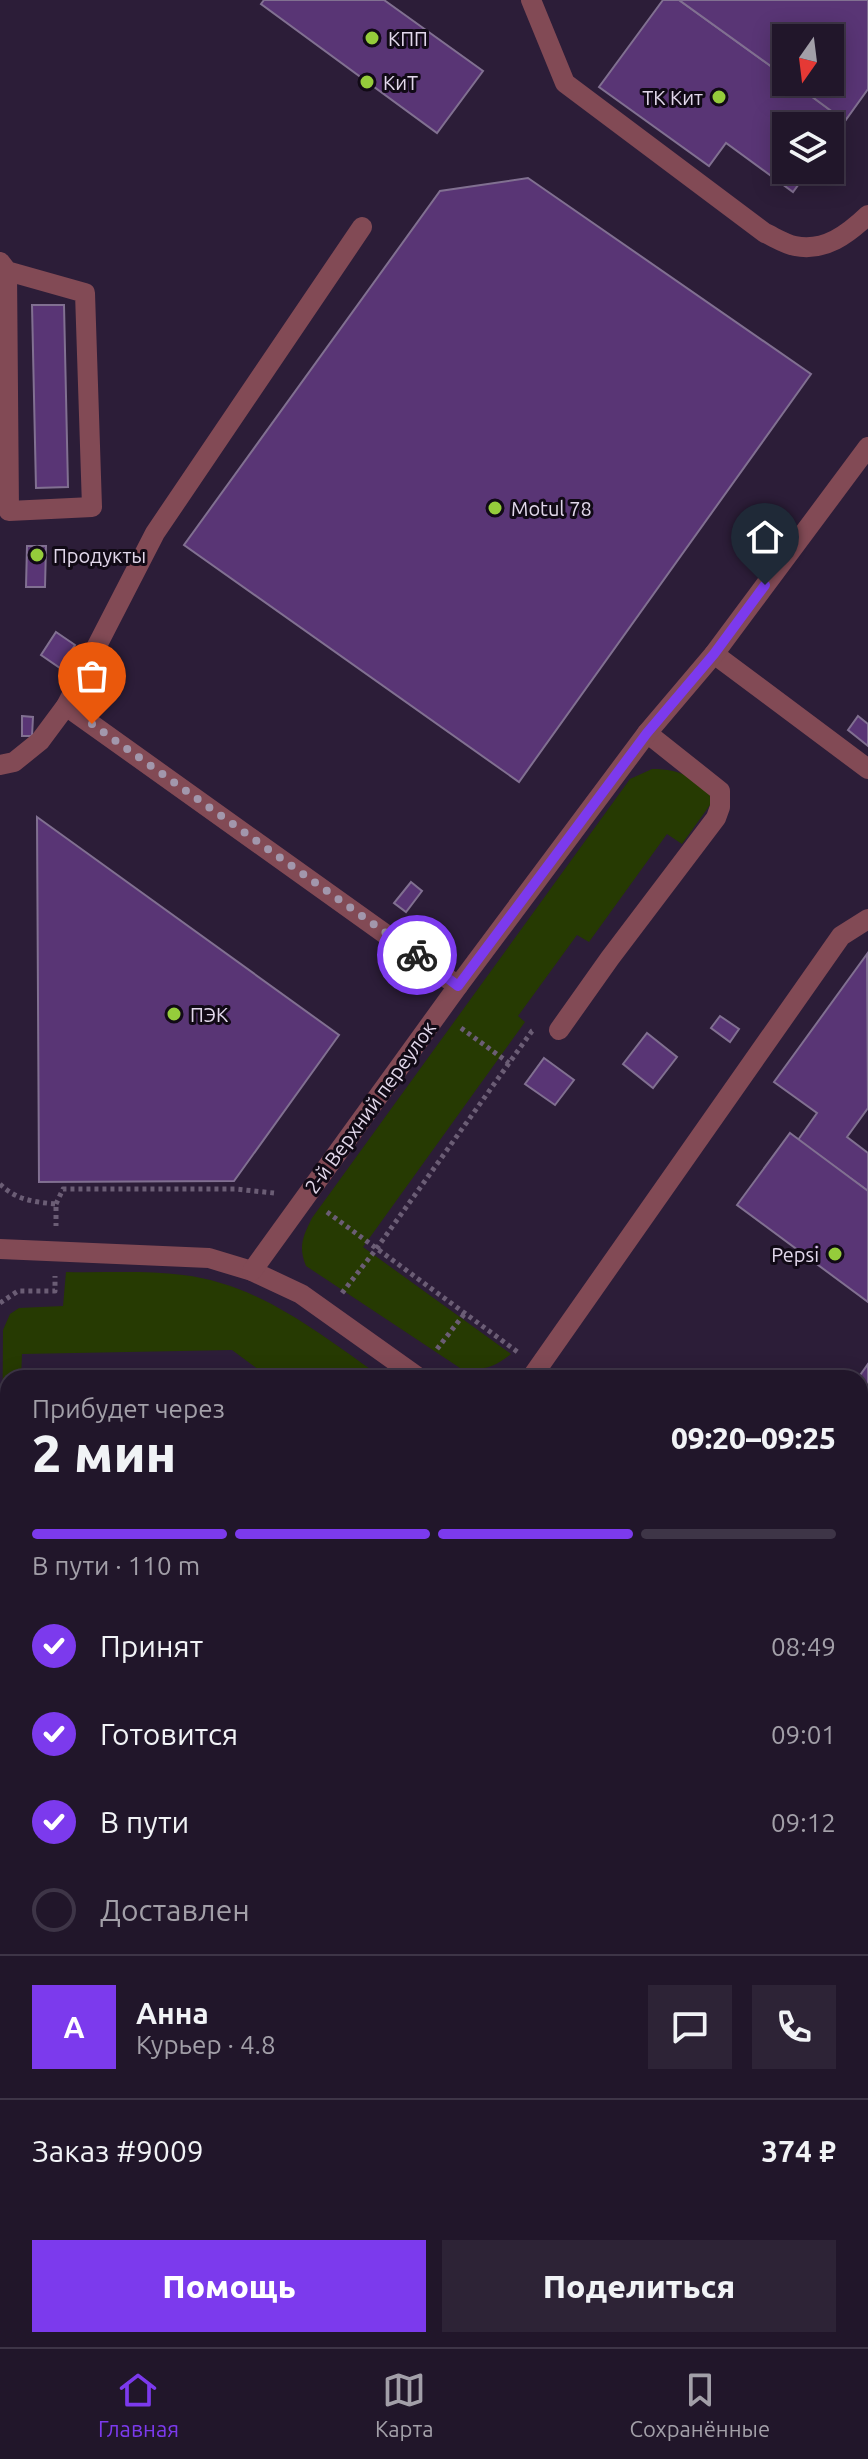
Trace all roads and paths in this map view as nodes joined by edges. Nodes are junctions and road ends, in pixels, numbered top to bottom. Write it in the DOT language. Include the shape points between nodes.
graph roads {
  1 [pos="531,0"];
  2 [pos="868,215"];
  3 [pos="362,227"];
  4 [pos="3,266"];
  5 [pos="868,447"];
  6 [pos="714,654"];
  7 [pos="66,706"];
  8 [pos="647,733"];
  9 [pos="0,765"];
  10 [pos="868,769"];
  11 [pos="868,919"];
  12 [pos="458,986"];
  13 [pos="439,1012"];
  14 [pos="559,1030"];
  15 [pos="509,1063"];
  16 [pos="306,1196"];
  17 [pos="56,1204"];
  18 [pos="377,1248"];
  19 [pos="0,1249"];
  20 [pos="252,1271"];
  21 [pos="327,1312"];
  22 [pos="465,1313"];
  23 [pos="437,1349"];
  24 [pos="408,1370"];
  25 [pos="532,1370"];
  26 [pos="537,1370"];
  1 -- 2 [label="street" via="565,83 765,233 795,246 827,245"];
  3 -- 7 [label="street" via="155,533"];
  4 -- 4 [label="street" via="9,511 92,507 85,293"];
  5 -- 6 [label="street, 2-й Верхний переулок"];
  6 -- 8 [label="street, 2-й Верхний переулок"];
  6 -- 10 [label="street"];
  7 -- 9 [label="street" via="40,741 14,762"];
  7 -- 12 [label="street"];
  8 -- 12 [label="street, 2-й Верхний переулок"];
  8 -- 14 [label="street" via="720,791 720,807"];
  11 -- 26 [label="street" via="841,936"];
  12 -- 13 [label="street, 2-й Верхний переулок"];
  13 -- 15 [label="path"];
  13 -- 16 [label="street, 2-й Верхний переулок"];
  14 -- 15 [label="path" via="532,1031"];
  15 -- 18 [label="path"];
  16 -- 17 [label="path" via="235,1189 63,1189"];
  16 -- 18 [label="path"];
  16 -- 20 [label="street, 2-й Верхний переулок"];
  18 -- 21 [label="path"];
  18 -- 22 [label="path"];
  19 -- 20 [label="street" via="209,1258"];
  20 -- 21 [label="street"];
  21 -- 24 [label="street"];
  22 -- 23 [label="path"];
  22 -- 25 [label="path"];
}
